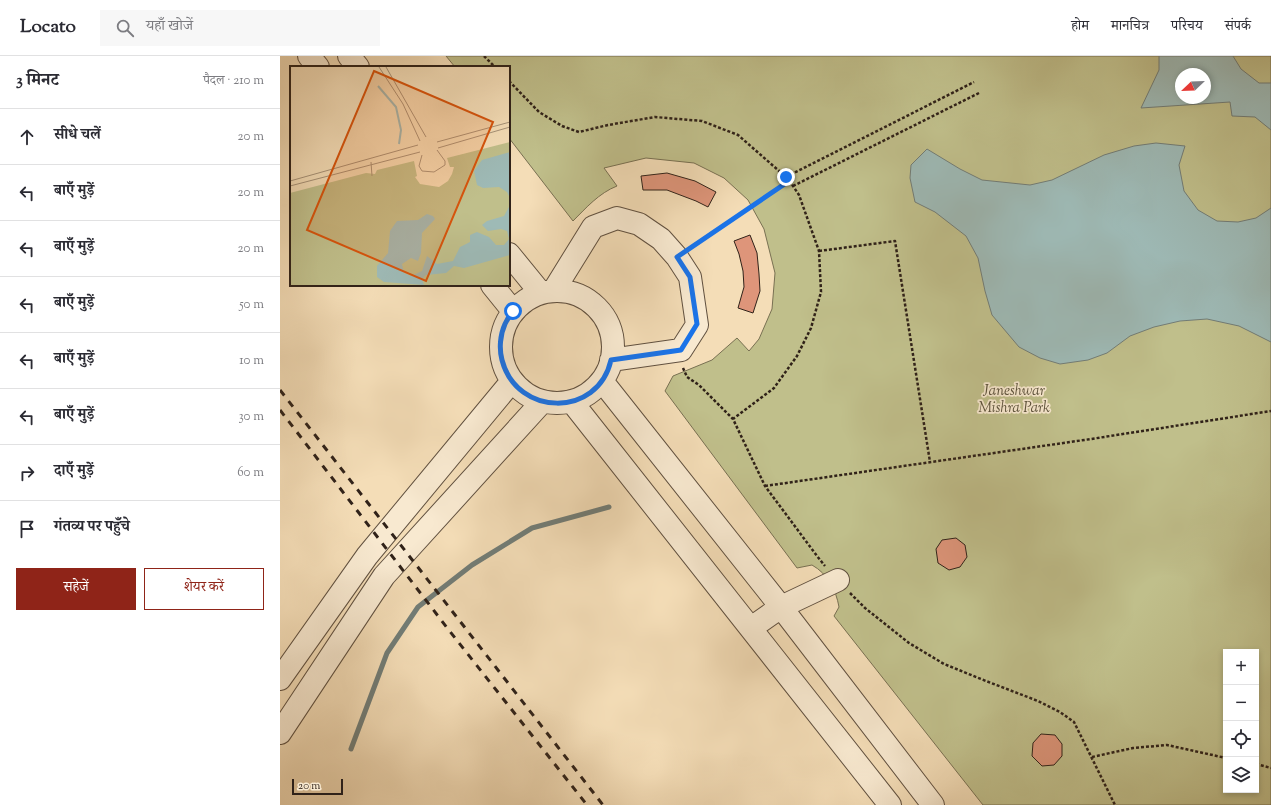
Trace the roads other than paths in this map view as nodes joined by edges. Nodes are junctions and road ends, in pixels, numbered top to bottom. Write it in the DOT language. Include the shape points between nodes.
graph roads {
  1 [pos="310,56"];
  2 [pos="349,56"];
  3 [pos="317,66"];
  4 [pos="357,66"];
  5 [pos="510,255"];
  6 [pos="493,286"];
  7 [pos="547,291"];
  8 [pos="513,311"];
  9 [pos="611,360"];
  10 [pos="512,381"];
  11 [pos="602,381"];
  12 [pos="542,402"];
  13 [pos="572,402"];
  14 [pos="838,580"];
  15 [pos="781,607"];
  16 [pos="751,628"];
  17 [pos="280,679"];
  18 [pos="280,733"];
  19 [pos="890,805"];
  20 [pos="932,805"];
  1 -- 3 [label="street"];
  2 -- 4 [label="street"];
  5 -- 7 [label="street"];
  6 -- 8 [label="street"];
  7 -- 8 [label="street" via="530,297"];
  7 -- 9 [label="street" via="568,291 594,304 610,327 613,340"];
  7 -- 9 [label="street" via="593,227 617,218 639,224 661,239 690,277 697,324 681,350"];
  8 -- 10 [label="street" via="505,324 500,353 504,368"];
  9 -- 11 [label="street" via="610,368"];
  10 -- 12 [label="street" via="520,390"];
  10 -- 17 [label="street" via="367,556"];
  11 -- 13 [label="street" via="589,394"];
  11 -- 15 [label="street"];
  12 -- 13 [label="street"];
  12 -- 18 [label="street" via="384,576"];
  13 -- 16 [label="street"];
  14 -- 15 [label="street"];
  15 -- 16 [label="street"];
  15 -- 20 [label="street"];
  16 -- 19 [label="street"];
}
